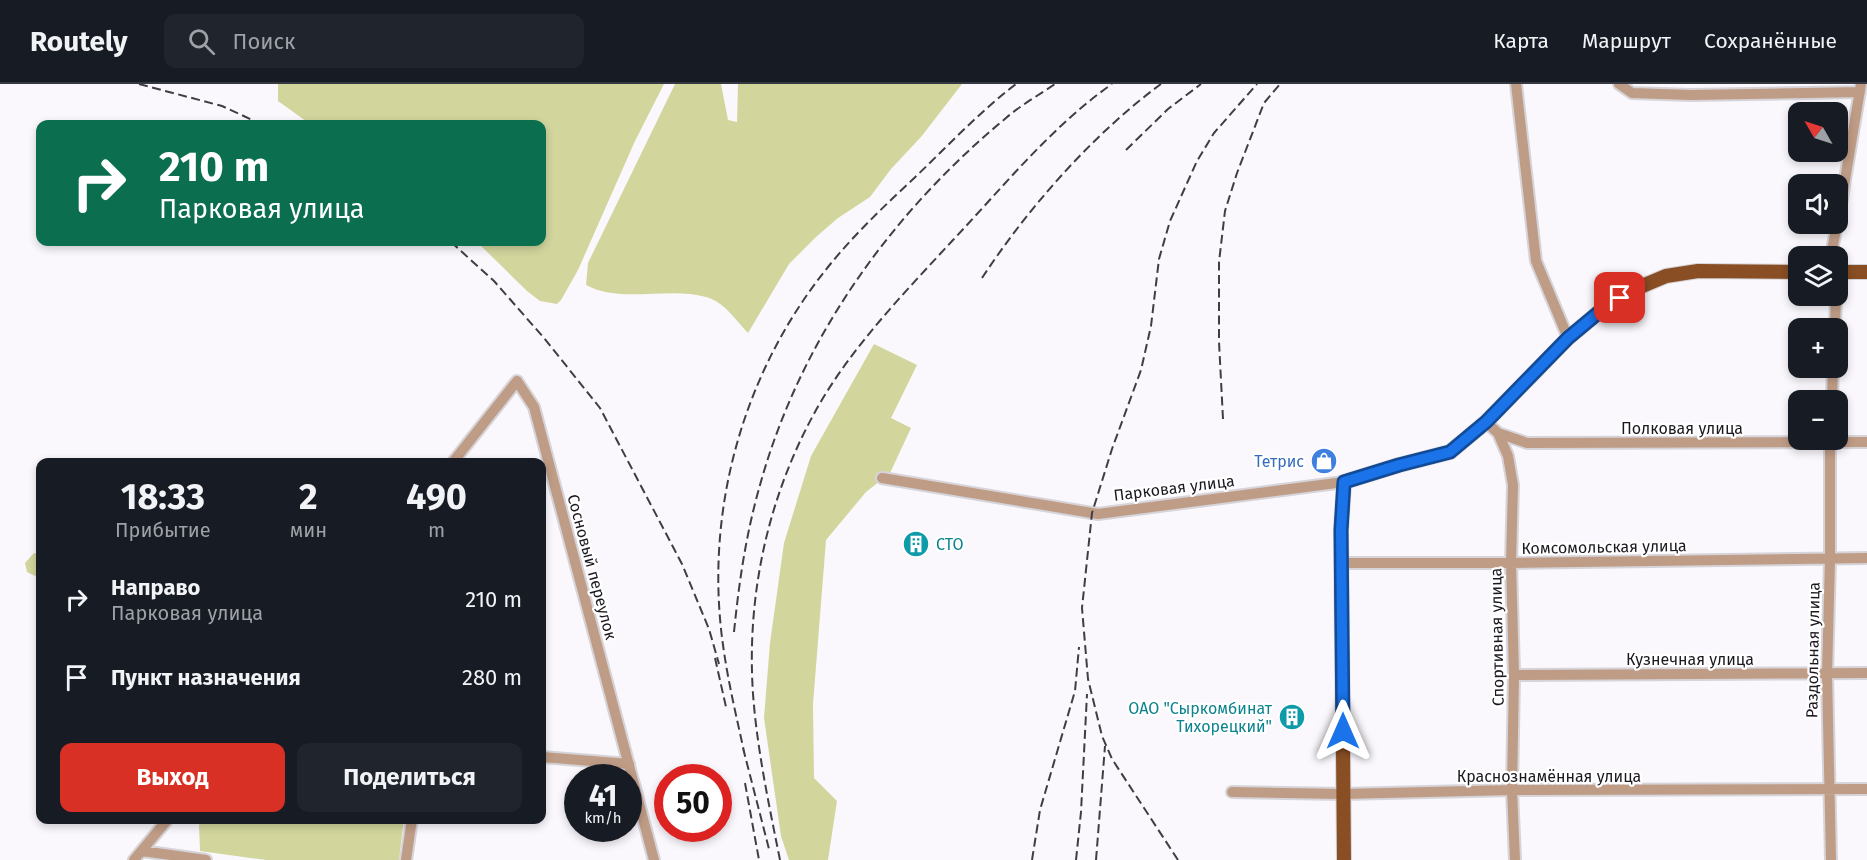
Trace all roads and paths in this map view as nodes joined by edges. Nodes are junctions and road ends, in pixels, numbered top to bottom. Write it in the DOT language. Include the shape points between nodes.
graph roads {
  1 [pos="1516,84"];
  2 [pos="1618,84"];
  3 [pos="1861,88"];
  4 [pos="1846,174"];
  5 [pos="1788,272"];
  6 [pos="1848,272"];
  7 [pos="1867,272"];
  8 [pos="1568,338"];
  9 [pos="1486,422"];
  10 [pos="1498,434"];
  11 [pos="1788,441"];
  12 [pos="1848,441"];
  13 [pos="1867,442"];
  14 [pos="1830,450"];
  15 [pos="457,458"];
  16 [pos="882,478"];
  17 [pos="1344,482"];
  18 [pos="1867,558"];
  19 [pos="1830,559"];
  20 [pos="1341,563"];
  21 [pos="1511,563"];
  22 [pos="1867,673"];
  23 [pos="1827,674"];
  24 [pos="1514,675"];
  25 [pos="546,757"];
  26 [pos="629,764"];
  27 [pos="1867,789"];
  28 [pos="1512,790"];
  29 [pos="1829,790"];
  30 [pos="1232,792"];
  31 [pos="1343,794"];
  32 [pos="642,814"];
  33 [pos="164,824"];
  34 [pos="411,824"];
  35 [pos="142,851"];
  36 [pos="134,860"];
  37 [pos="206,860"];
  38 [pos="406,860"];
  39 [pos="654,860"];
  40 [pos="1344,860"];
  41 [pos="1515,860"];
  42 [pos="1831,860"];
  1 -- 8 [label="street" via="1536,261"];
  2 -- 3 [label="street" via="1632,93 1691,95"];
  3 -- 4 [label="street"];
  5 -- 8 [label="main road, Парковая улица" via="1698,271 1666,276 1612,303"];
  6 -- 7 [label="main road"];
  8 -- 9 [label="main road, Парковая улица"];
  9 -- 10 [label="street, Спортивная улица"];
  9 -- 17 [label="main road, Парковая улица" via="1450,452"];
  10 -- 11 [label="street, Полковая улица" via="1527,443"];
  10 -- 21 [label="street, Спортивная улица" via="1508,456 1513,485"];
  12 -- 13 [label="street, Полковая улица"];
  14 -- 19 [label="street, Раздольная улица"];
  15 -- 26 [label="street, Сосновый переулок" via="517,381 534,407"];
  16 -- 17 [label="street, Парковая улица" via="1098,514"];
  17 -- 20 [label="main road"];
  18 -- 19 [label="street, Комсомольская улица"];
  19 -- 21 [label="street, Комсомольская улица"];
  19 -- 23 [label="street, Раздольная улица"];
  20 -- 21 [label="street, Комсомольская улица"];
  20 -- 31 [label="main road"];
  21 -- 24 [label="street, Спортивная улица"];
  22 -- 23 [label="street, Кузнечная улица"];
  23 -- 24 [label="street, Кузнечная улица"];
  23 -- 29 [label="street, Раздольная улица"];
  24 -- 28 [label="street, Спортивная улица"];
  25 -- 26 [label="street"];
  27 -- 29 [label="street, Краснознамённая улица"];
  28 -- 29 [label="street, Краснознамённая улица"];
  28 -- 31 [label="street, Краснознамённая улица"];
  28 -- 41 [label="street, Спортивная улица"];
  29 -- 42 [label="street, Раздольная улица"];
  30 -- 31 [label="street, Краснознамённая улица"];
  31 -- 40 [label="main road"];
  32 -- 39 [label="street, Сосновый переулок"];
  33 -- 35 [label="street"];
  34 -- 38 [label="street"];
  35 -- 36 [label="street"];
  35 -- 37 [label="street"];
}
